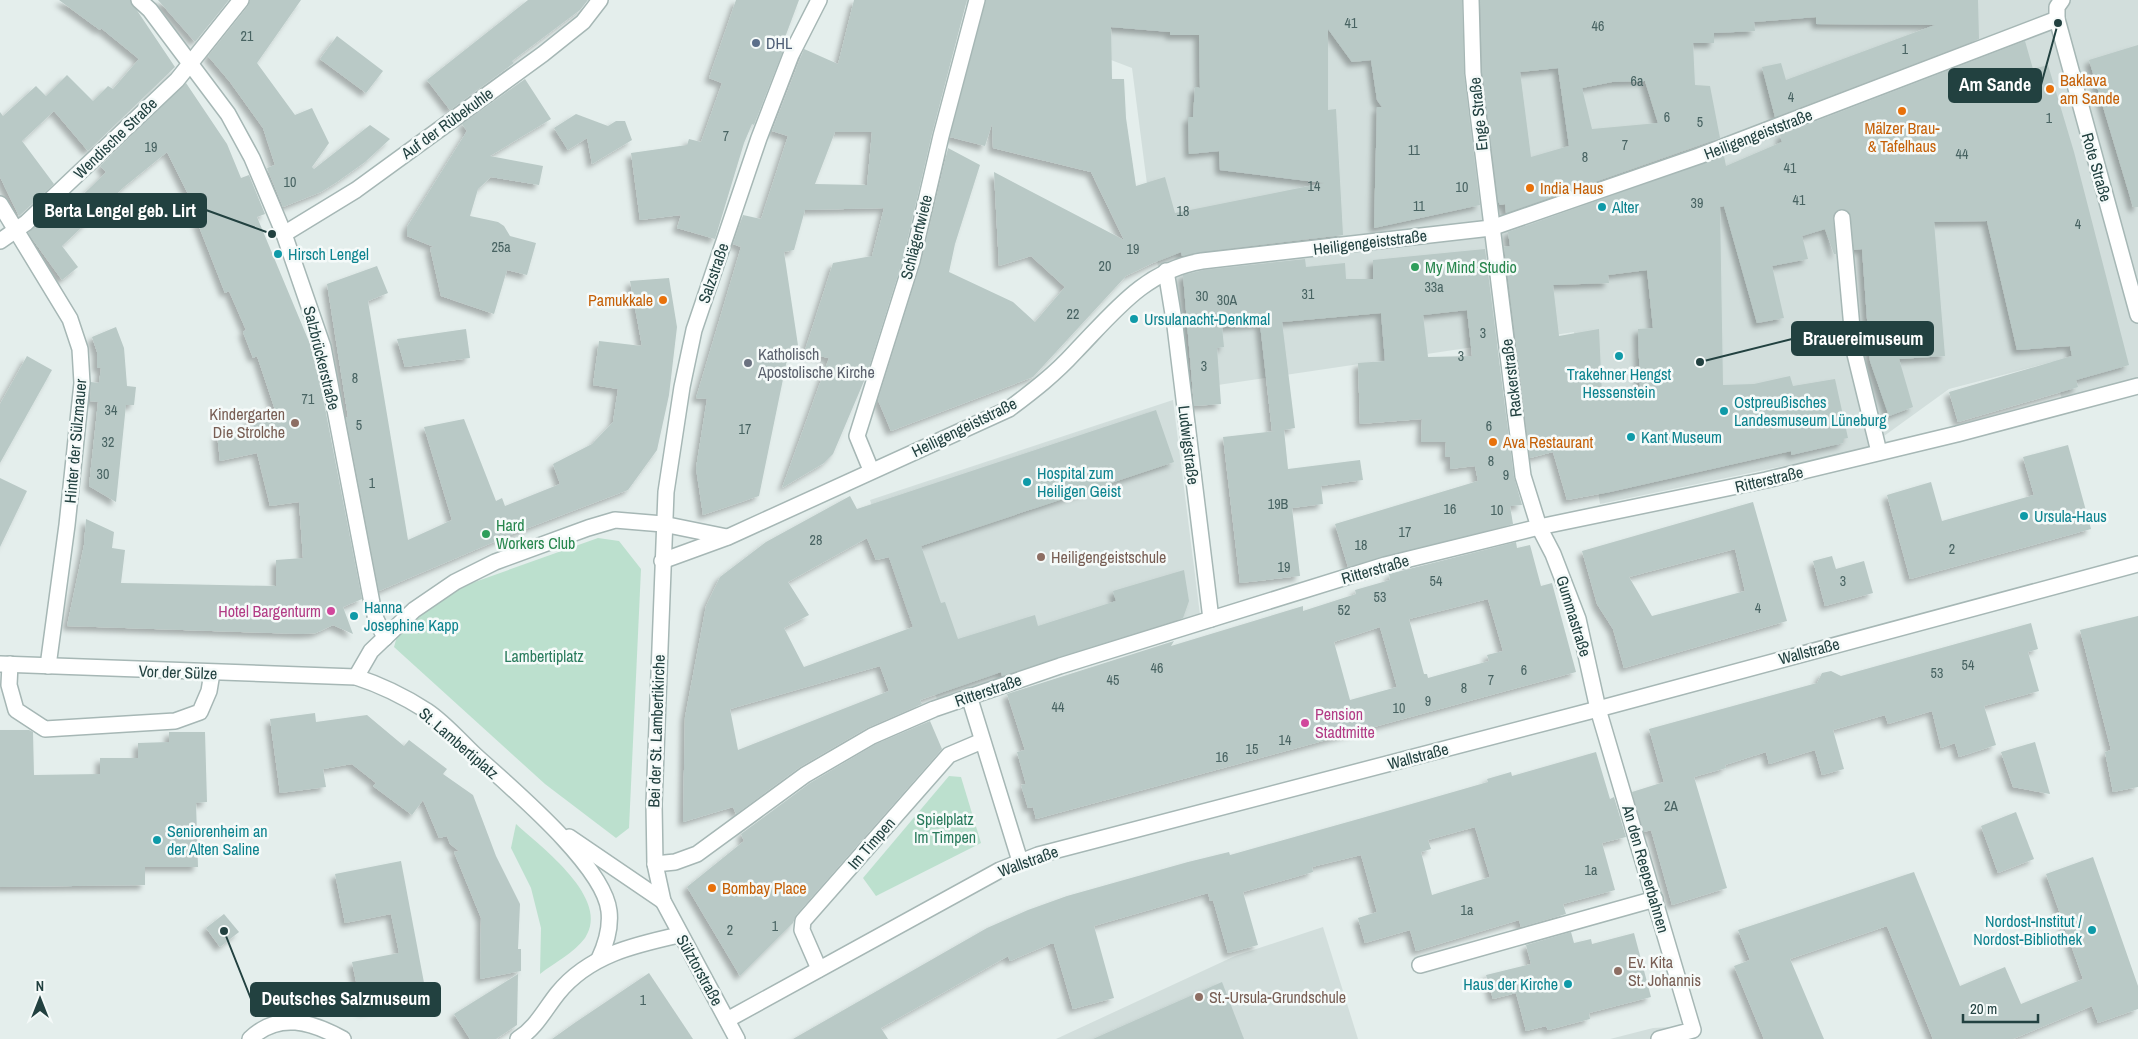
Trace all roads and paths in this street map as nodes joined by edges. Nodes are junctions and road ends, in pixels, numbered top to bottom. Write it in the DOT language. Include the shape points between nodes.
graph roads {
  1 [pos="138,0"];
  2 [pos="241,0"];
  3 [pos="600,0"];
  4 [pos="819,0"];
  5 [pos="977,0"];
  6 [pos="1471,0"];
  7 [pos="2062,0"];
  8 [pos="2057,19"];
  9 [pos="190,64"];
  10 [pos="0,204"];
  11 [pos="1842,218"];
  12 [pos="1491,228"];
  13 [pos="15,231"];
  14 [pos="284,234"];
  15 [pos="0,241"];
  16 [pos="1166,271"];
  17 [pos="2138,315"];
  18 [pos="2138,386"];
  19 [pos="1879,452"];
  20 [pos="871,470"];
  21 [pos="663,524"];
  22 [pos="1539,527"];
  23 [pos="728,538"];
  24 [pos="662,560"];
  25 [pos="2138,564"];
  26 [pos="1211,619"];
  27 [pos="385,638"];
  28 [pos="5,664"];
  29 [pos="48,666"];
  30 [pos="212,673"];
  31 [pos="356,677"];
  32 [pos="969,696"];
  33 [pos="1598,709"];
  34 [pos="982,741"];
  35 [pos="552,826"];
  36 [pos="1020,861"];
  37 [pos="655,864"];
  38 [pos="1655,899"];
  39 [pos="663,902"];
  40 [pos="679,935"];
  41 [pos="599,959"];
  42 [pos="1420,965"];
  43 [pos="819,968"];
  44 [pos="728,1020"];
  45 [pos="250,1039"];
  46 [pos="343,1039"];
  47 [pos="518,1039"];
  48 [pos="737,1039"];
  49 [pos="1659,1039"];
  1 -- 9 [label="street, Salzbrückerstraße" via="150,10"];
  2 -- 9 [label="street, Wendische Straße"];
  3 -- 14 [label="street, Auf der Rübekuhle" via="583,22 543,54 356,190"];
  4 -- 21 [label="street, Salzstraße" via="791,55 759,138 694,330 679,402"];
  5 -- 20 [label="street, Schlägertwiete" via="912,261 857,436"];
  6 -- 12 [label="street, Enge Straße" via="1473,73"];
  7 -- 8 [label="street" via="2057,7"];
  8 -- 12 [label="street, Heiligengeiststraße" via="1698,156"];
  8 -- 17 [label="street, Rote Straße"];
  9 -- 13 [label="street, Wendische Straße" via="177,80"];
  9 -- 14 [label="street, Salzbrückerstraße" via="228,114 252,158"];
  10 -- 13 [label="street, Hinter der Sülzmauer"];
  11 -- 19 [label="street" via="1854,350"];
  12 -- 16 [label="street, Heiligengeiststraße" via="1202,261"];
  12 -- 22 [label="street, Rackerstraße" via="1523,476"];
  13 -- 15 [label="street"];
  13 -- 29 [label="street, Hinter der Sülzmauer" via="70,320 80,349 82,383"];
  14 -- 27 [label="street, Salzbrückerstraße" via="323,347 372,603"];
  16 -- 20 [label="street, Heiligengeiststraße" via="1127,298 1044,383 1009,409"];
  16 -- 26 [label="street, Ludwigstraße"];
  18 -- 19 [label="street, Ritterstraße"];
  19 -- 22 [label="street, Ritterstraße" via="1709,493"];
  20 -- 23 [label="street, Heiligengeiststraße"];
  21 -- 23 [label="street"];
  21 -- 24 [label="street, Salzstraße"];
  21 -- 27 [label="street" via="615,520 495,562 446,588 414,610"];
  22 -- 26 [label="street, Ritterstraße" via="1385,565"];
  22 -- 33 [label="street, Gummastraße" via="1578,619"];
  23 -- 24 [label="street, Heiligengeiststraße"];
  24 -- 37 [label="street, Bei der St. Lambertikirche"];
  25 -- 33 [label="street, Wallstraße"];
  26 -- 32 [label="street, Ritterstraße"];
  27 -- 31 [label="street" via="371,651"];
  28 -- 29 [label="street, Vor der Sülze"];
  28 -- 30 [label="street" via="16,710 45,729 175,721 200,712"];
  29 -- 30 [label="street, Vor der Sülze"];
  30 -- 31 [label="street, Vor der Sülze"];
  31 -- 35 [label="street, St. Lambertiplatz" via="375,683 429,712"];
  32 -- 34 [label="street"];
  32 -- 37 [label="street, Ritterstraße" via="872,736 805,775 697,854 675,862"];
  33 -- 36 [label="street, Wallstraße"];
  33 -- 38 [label="street, An den Reeperbahnen"];
  34 -- 36 [label="street"];
  34 -- 43 [label="street, Im Timpen" via="949,755 803,921 802,930"];
  35 -- 39 [label="street, St. Lambertiplatz"];
  35 -- 41 [label="street, St. Lambertiplatz" via="592,873 609,910 606,942"];
  36 -- 43 [label="street, Wallstraße"];
  37 -- 39 [label="street, Bei der St. Lambertikirche"];
  38 -- 42 [label="street"];
  38 -- 49 [label="street, An den Reeperbahnen" via="1693,1030"];
  39 -- 40 [label="street, Sülztorstraße"];
  40 -- 41 [label="street" via="642,943"];
  40 -- 44 [label="street, Sülztorstraße"];
  41 -- 47 [label="street" via="568,982 531,1029"];
  43 -- 44 [label="street, Wallstraße"];
  44 -- 48 [label="street, Sülztorstraße"];
  45 -- 46 [label="street" via="278,1021 298,1021 318,1026"];
}
